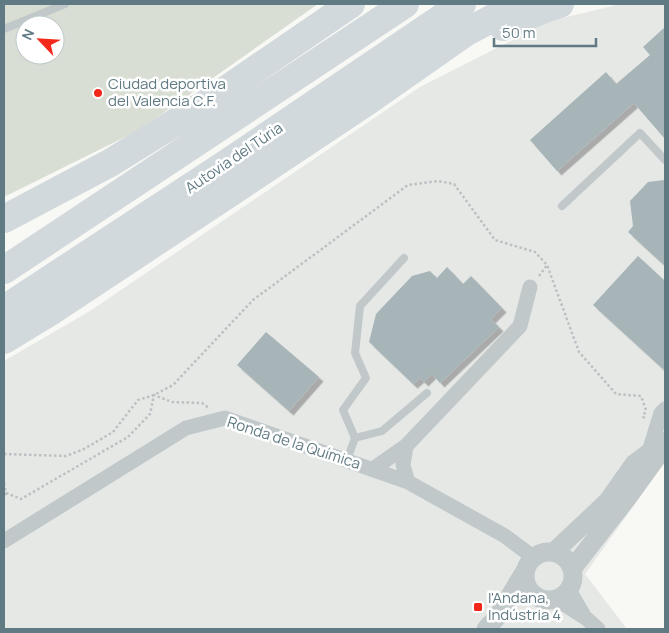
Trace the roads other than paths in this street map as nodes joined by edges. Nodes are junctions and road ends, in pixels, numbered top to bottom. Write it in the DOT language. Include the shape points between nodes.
graph roads {
  1 [pos="65,4"];
  2 [pos="351,4"];
  3 [pos="405,4"];
  4 [pos="462,4"];
  5 [pos="519,4"];
  6 [pos="560,4"];
  7 [pos="4,29"];
  8 [pos="368,101"];
  9 [pos="665,160"];
  10 [pos="562,206"];
  11 [pos="4,219"];
  12 [pos="404,258"];
  13 [pos="4,270"];
  14 [pos="530,287"];
  15 [pos="4,309"];
  16 [pos="4,340"];
  17 [pos="427,393"];
  18 [pos="665,409"];
  19 [pos="355,438"];
  20 [pos="665,441"];
  21 [pos="406,446"];
  22 [pos="657,449"];
  23 [pos="347,460"];
  24 [pos="373,470"];
  25 [pos="408,482"];
  26 [pos="4,541"];
  27 [pos="554,552"];
  28 [pos="529,564"];
  29 [pos="572,569"];
  30 [pos="562,595"];
  31 [pos="535,596"];
  32 [pos="492,623"];
  33 [pos="593,624"];
  1 -- 7 [label="lane"];
  2 -- 11 [label="highway" via="202,106 110,163"];
  3 -- 13 [label="highway"];
  4 -- 15 [label="highway, Autovia del Túria"];
  5 -- 8 [label="highway" via="465,33"];
  6 -- 8 [label="highway" via="469,42"];
  8 -- 16 [label="highway"];
  9 -- 10 [label="lane" via="640,134"];
  12 -- 19 [label="lane" via="360,306 355,353 366,378 343,410"];
  14 -- 21 [label="street" via="520,326"];
  17 -- 19 [label="lane" via="382,431"];
  18 -- 22 [label="street" via="661,413"];
  19 -- 23 [label="lane"];
  20 -- 22 [label="street"];
  21 -- 24 [label="street"];
  21 -- 25 [label="street" via="403,465"];
  22 -- 27 [label="street" via="634,464 608,501"];
  22 -- 29 [label="street" via="628,497"];
  23 -- 24 [label="street, Ronda de la Química"];
  23 -- 26 [label="street, Ronda de la Química" via="226,418 186,428"];
  24 -- 25 [label="street, Ronda de la Química"];
  25 -- 28 [label="street, Ronda de la Química" via="505,536"];
  27 -- 28 [label="street" via="543,552"];
  27 -- 29 [label="street" via="566,558"];
  28 -- 31 [label="street" via="527,585"];
  28 -- 32 [label="street"];
  29 -- 30 [label="street" via="573,580"];
  30 -- 31 [label="street" via="545,600"];
  30 -- 33 [label="street"];
  31 -- 32 [label="street"];
}
